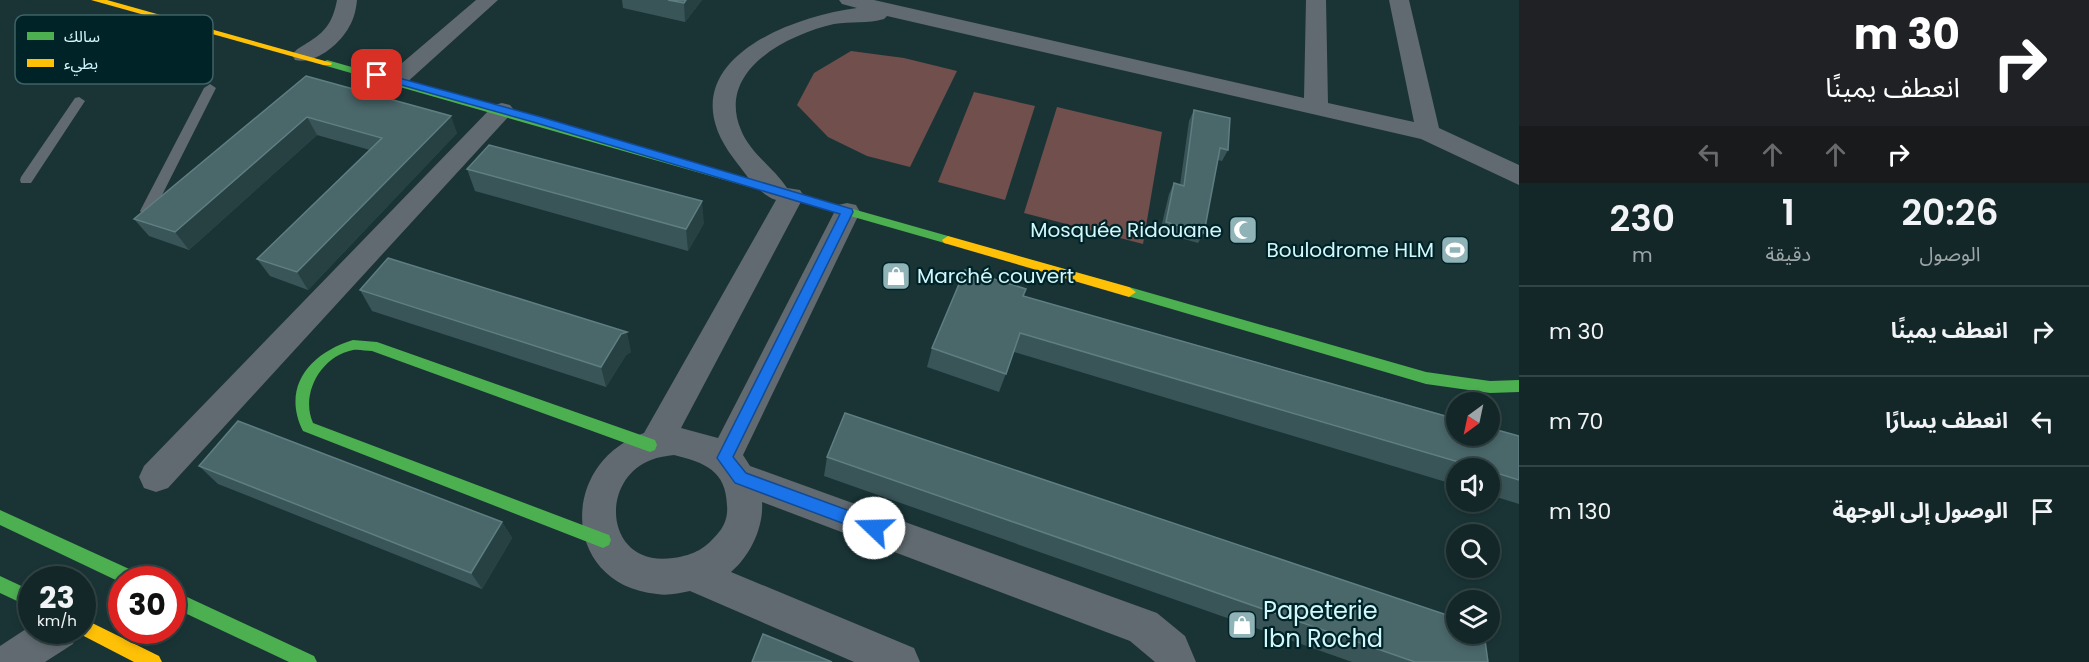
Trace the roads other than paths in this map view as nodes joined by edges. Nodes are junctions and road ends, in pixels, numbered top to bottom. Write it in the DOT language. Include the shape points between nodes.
graph roads {
  1 [pos="96,0"];
  2 [pos="347,0"];
  3 [pos="488,0"];
  4 [pos="849,0"];
  5 [pos="1316,0"];
  6 [pos="1399,0"];
  7 [pos="152,15"];
  8 [pos="924,19"];
  9 [pos="213,31"];
  10 [pos="303,55"];
  11 [pos="396,80"];
  12 [pos="210,88"];
  13 [pos="79,101"];
  14 [pos="1316,107"];
  15 [pos="502,110"];
  16 [pos="1428,133"];
  17 [pos="1519,176"];
  18 [pos="26,180"];
  19 [pos="784,194"];
  20 [pos="147,211"];
  21 [pos="847,212"];
  22 [pos="1519,386"];
  23 [pos="652,444"];
  24 [pos="733,468"];
  25 [pos="156,477"];
  26 [pos="0,517"];
  27 [pos="603,540"];
  28 [pos="108,568"];
  29 [pos="692,574"];
  30 [pos="0,584"];
  31 [pos="18,593"];
  32 [pos="186,605"];
  33 [pos="96,633"];
  34 [pos="38,644"];
  35 [pos="10,662"];
  36 [pos="153,662"];
  37 [pos="308,662"];
  38 [pos="900,662"];
  39 [pos="1176,662"];
  1 -- 7 [label="main road"];
  2 -- 10 [label="street" via="343,23 333,36"];
  3 -- 11 [label="street"];
  4 -- 8 [label="street"];
  5 -- 14 [label="street"];
  6 -- 16 [label="street"];
  8 -- 14 [label="street"];
  8 -- 19 [label="street" via="869,14 821,20 777,38 741,64 725,89 728,128 742,150"];
  9 -- 10 [label="main road"];
  10 -- 11 [label="main road"];
  11 -- 15 [label="main road"];
  12 -- 20 [label="lane"];
  13 -- 18 [label="lane"];
  14 -- 16 [label="street"];
  15 -- 19 [label="main road"];
  15 -- 25 [label="street"];
  16 -- 17 [label="street"];
  19 -- 21 [label="main road"];
  19 -- 23 [label="street"];
  21 -- 22 [label="main road" via="1426,378 1490,387"];
  21 -- 24 [label="street"];
  23 -- 24 [label="street" via="692,442 710,448"];
  23 -- 27 [label="street" via="628,456 611,473 600,494 597,518"];
  23 -- 27 [label="main road" via="372,346 352,345 332,354 314,369 303,388 300,411 308,427"];
  24 -- 29 [label="street" via="746,499 744,523 734,544 716,562"];
  24 -- 39 [label="street" via="1143,627 1171,650"];
  26 -- 28 [label="main road"];
  27 -- 29 [label="street" via="619,560 642,574 675,578"];
  29 -- 38 [label="street"];
  30 -- 31 [label="main road"];
  32 -- 37 [label="main road"];
  33 -- 36 [label="main road"];
  34 -- 35 [label="street"];
}
